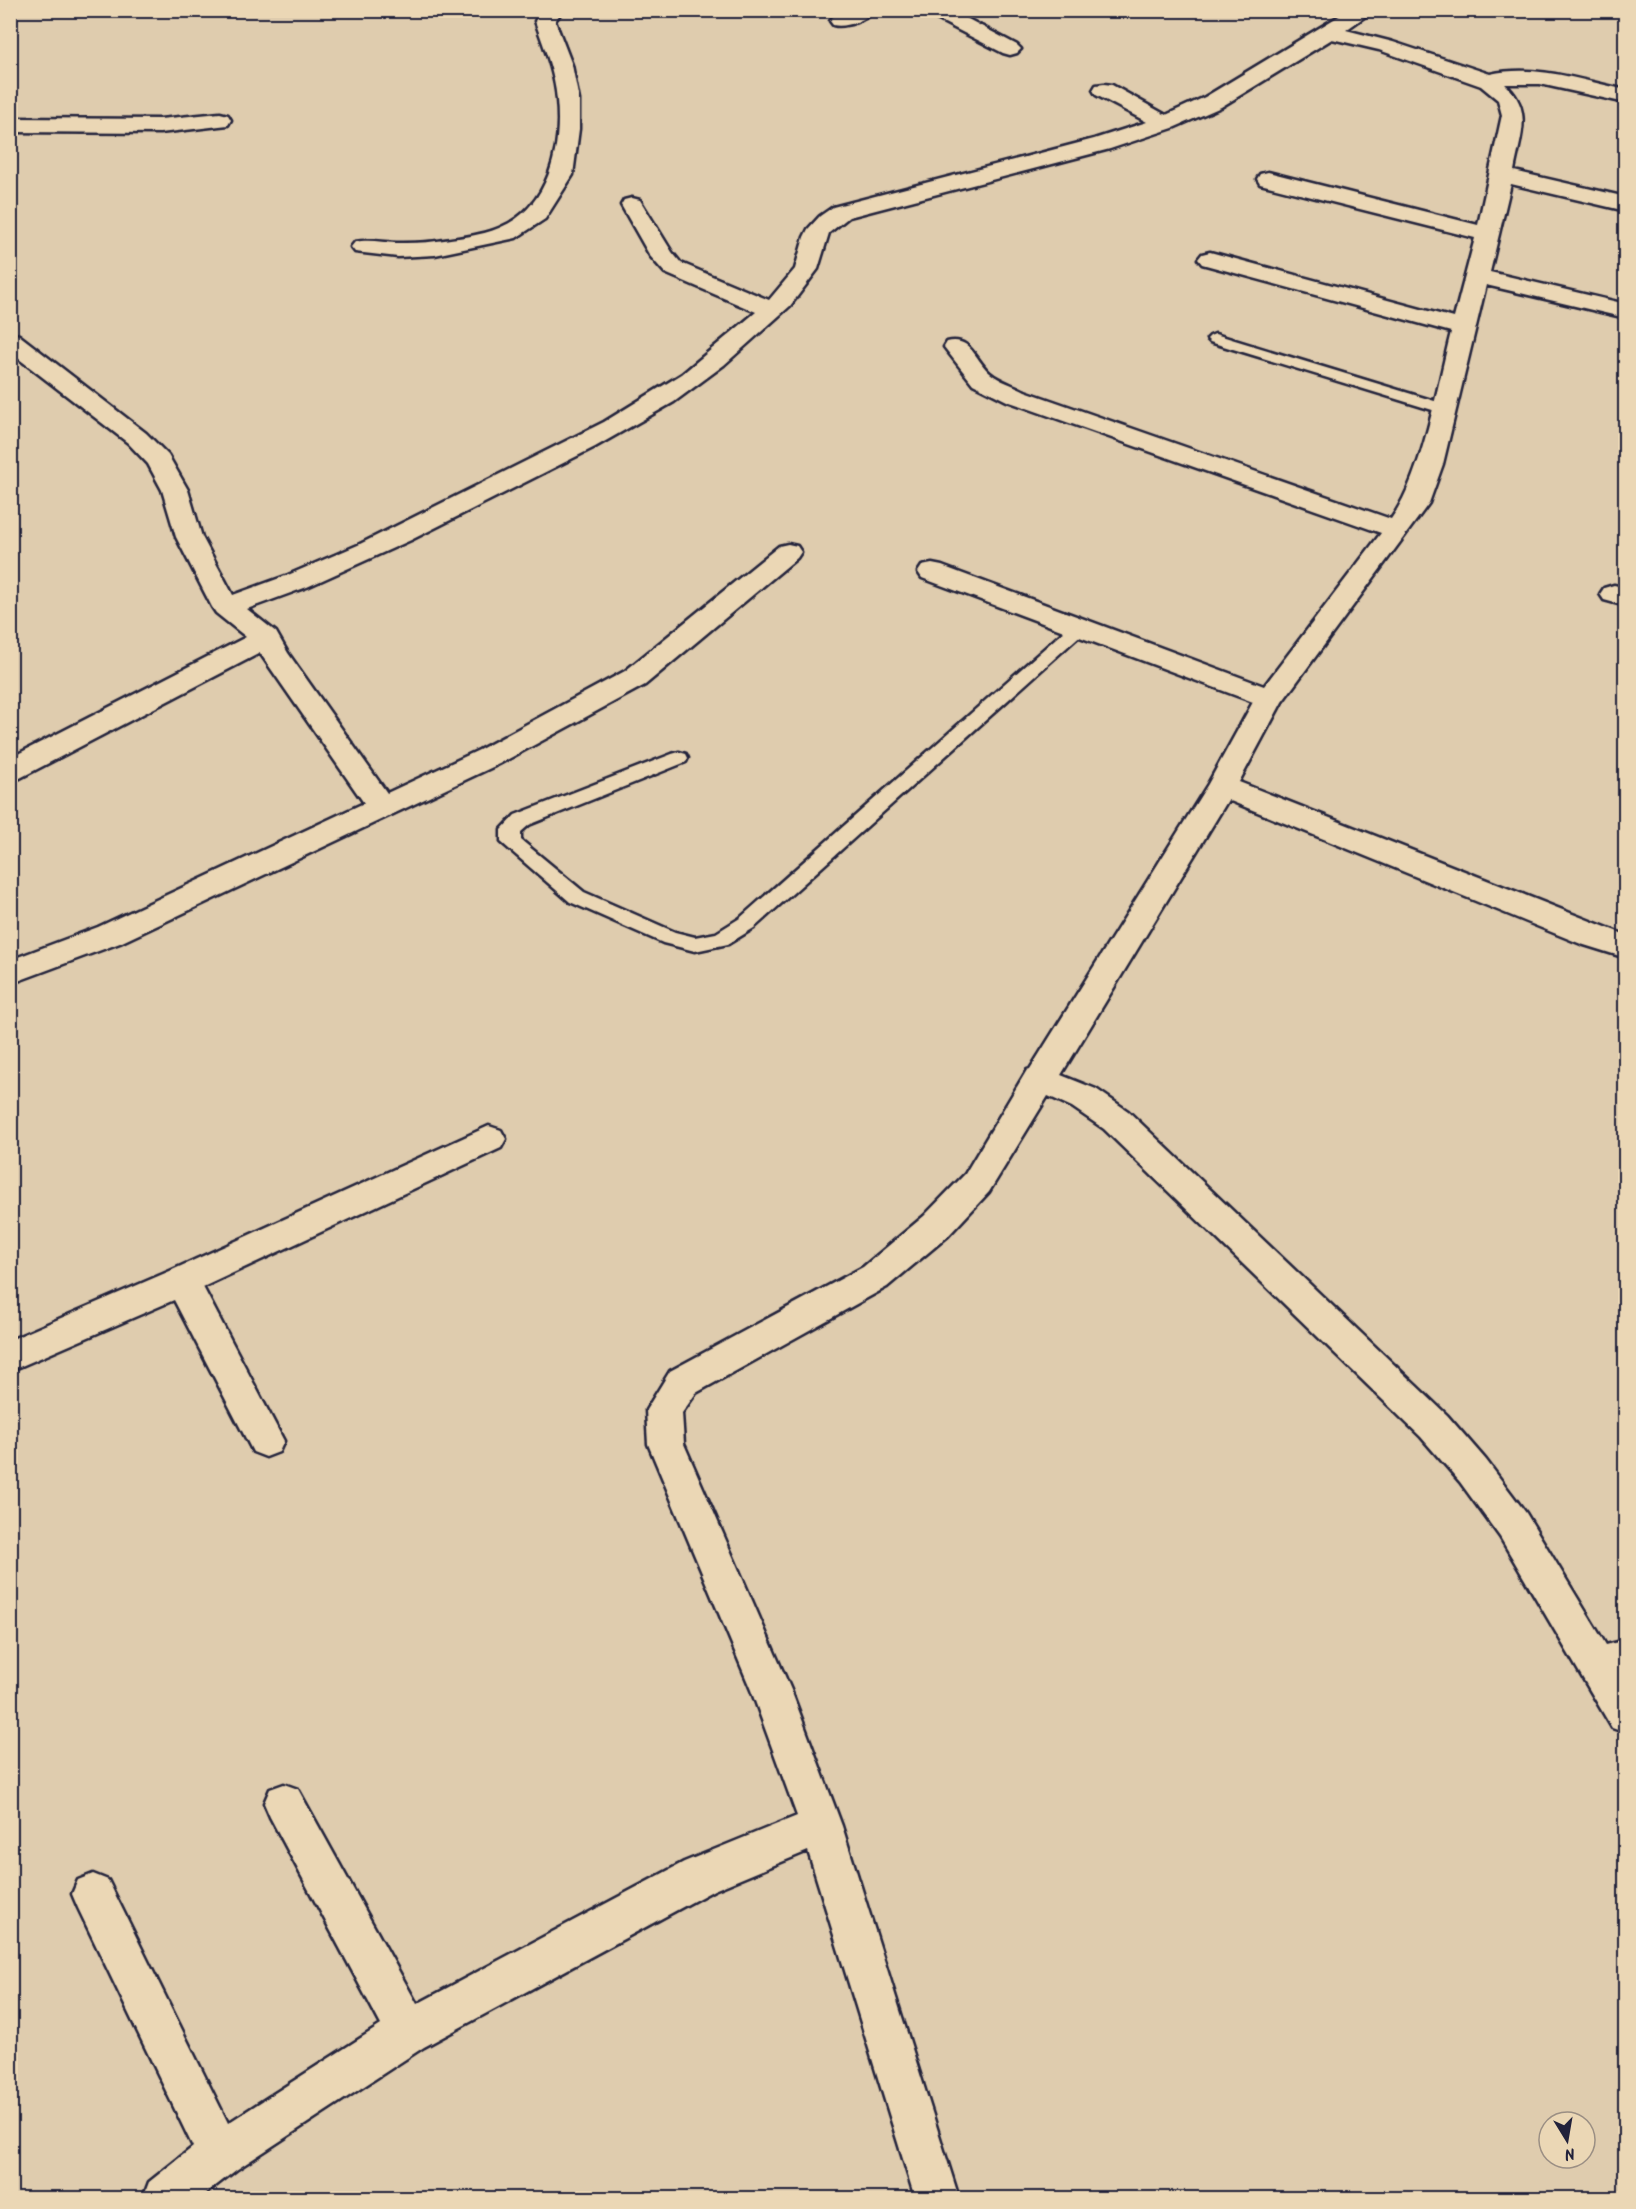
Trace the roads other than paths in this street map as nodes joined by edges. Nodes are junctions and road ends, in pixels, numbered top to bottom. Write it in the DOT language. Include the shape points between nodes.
graph roads {
  1 [pos="553,10"];
  2 [pos="864,10"];
  3 [pos="934,10"];
  4 [pos="1364,10"];
  5 [pos="840,21"];
  6 [pos="1331,32"];
  7 [pos="1010,49"];
  8 [pos="1489,81"];
  9 [pos="1104,90"];
  10 [pos="1626,97"];
  11 [pos="220,120"];
  12 [pos="1166,123"];
  13 [pos="10,125"];
  14 [pos="1502,176"];
  15 [pos="1268,179"];
  16 [pos="1626,204"];
  17 [pos="632,205"];
  18 [pos="1487,234"];
  19 [pos="363,247"];
  20 [pos="1210,259"];
  21 [pos="1477,276"];
  22 [pos="771,310"];
  23 [pos="1626,310"];
  24 [pos="1465,328"];
  25 [pos="1215,339"];
  26 [pos="10,340"];
  27 [pos="956,347"];
  28 [pos="1445,409"];
  29 [pos="1397,530"];
  30 [pos="788,552"];
  31 [pos="932,572"];
  32 [pos="226,608"];
  33 [pos="1079,627"];
  34 [pos="266,638"];
  35 [pos="1270,698"];
  36 [pos="679,758"];
  37 [pos="10,771"];
  38 [pos="1222,786"];
  39 [pos="381,806"];
  40 [pos="1626,947"];
  41 [pos="10,973"];
  42 [pos="1039,1079"];
  43 [pos="489,1139"];
  44 [pos="183,1281"];
  45 [pos="10,1356"];
  46 [pos="266,1442"];
  47 [pos="1610,1662"];
  48 [pos="1626,1715"];
  49 [pos="284,1803"];
  50 [pos="821,1826"];
  51 [pos="93,1894"];
  52 [pos="409,2032"];
  53 [pos="220,2154"];
  54 [pos="165,2199"];
  55 [pos="937,2199"];
  1 -- 19 [label="street" via="546,21 568,100 568,129 562,175 537,214 508,232 479,240 435,248"];
  2 -- 5 [label="street"];
  3 -- 7 [label="street"];
  4 -- 6 [label="street"];
  6 -- 8 [label="street"];
  6 -- 12 [label="street" via="1213,102"];
  8 -- 10 [label="street" via="1507,75 1534,76"];
  8 -- 14 [label="street" via="1508,98 1513,115"];
  9 -- 12 [label="street"];
  11 -- 13 [label="street" via="160,126"];
  12 -- 22 [label="street" via="1102,144 841,212 824,223 813,237 801,277"];
  14 -- 16 [label="street"];
  14 -- 18 [label="street"];
  15 -- 18 [label="street"];
  17 -- 22 [label="street" via="673,268"];
  18 -- 21 [label="street"];
  20 -- 24 [label="street"];
  21 -- 23 [label="street"];
  21 -- 24 [label="street"];
  22 -- 32 [label="street" via="712,362 626,421 400,535 273,593"];
  24 -- 28 [label="street"];
  25 -- 28 [label="lane"];
  26 -- 32 [label="street" via="137,438 159,460 176,490 189,537"];
  27 -- 29 [label="street" via="982,379 1016,396"];
  28 -- 29 [label="street" via="1416,503"];
  29 -- 35 [label="street"];
  30 -- 39 [label="street" via="635,678 489,757"];
  31 -- 33 [label="street"];
  32 -- 34 [label="street"];
  33 -- 35 [label="street"];
  33 -- 36 [label="lane" via="747,923 721,939 695,944 670,938 577,897 510,842 511,830 522,820"];
  34 -- 37 [label="street"];
  34 -- 39 [label="street"];
  35 -- 38 [label="street"];
  38 -- 40 [label="street"];
  38 -- 42 [label="street"];
  39 -- 41 [label="street" via="109,935"];
  42 -- 47 [label="street" via="1084,1098 1116,1120 1434,1426 1473,1471"];
  42 -- 50 [label="street" via="977,1183 936,1226 874,1276 683,1382 664,1410 666,1444 771,1690"];
  43 -- 44 [label="street"];
  44 -- 45 [label="street"];
  44 -- 46 [label="street"];
  47 -- 48 [label="street"];
  49 -- 52 [label="street"];
  50 -- 52 [label="street" via="699,1876"];
  50 -- 55 [label="street"];
  51 -- 53 [label="street"];
  52 -- 53 [label="street"];
  53 -- 54 [label="street"];
}
